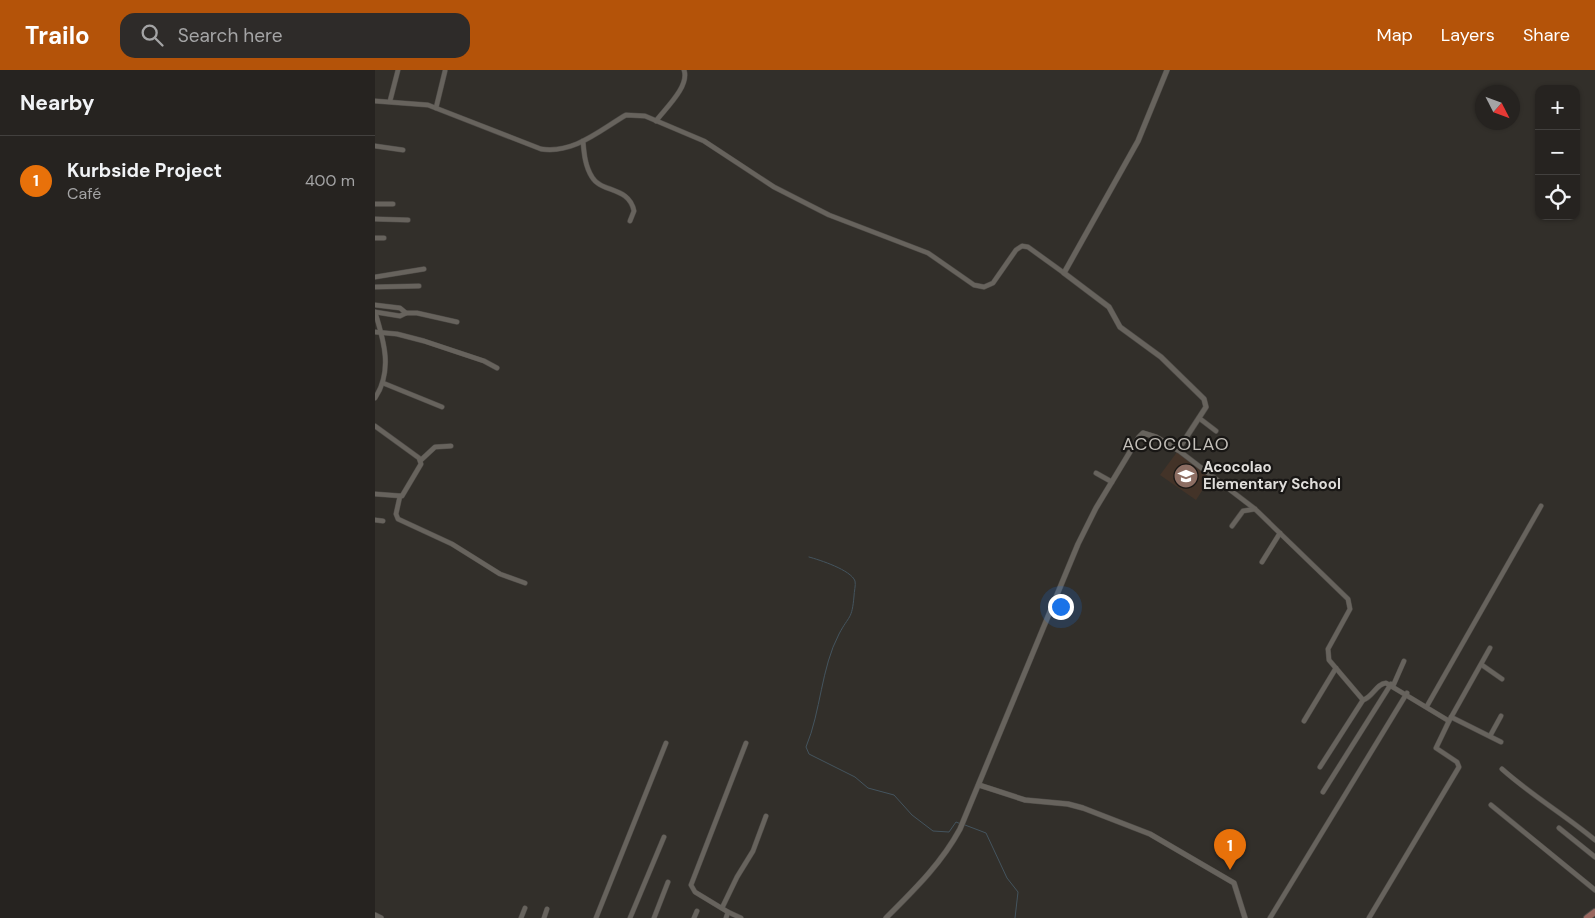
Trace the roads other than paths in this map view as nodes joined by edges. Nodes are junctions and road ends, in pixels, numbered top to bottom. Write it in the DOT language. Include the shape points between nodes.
graph roads {
  1 [pos="398,70"];
  2 [pos="445,70"];
  3 [pos="684,70"];
  4 [pos="1167,70"];
  5 [pos="375,101"];
  6 [pos="390,101"];
  7 [pos="436,108"];
  8 [pos="656,121"];
  9 [pos="583,141"];
  10 [pos="375,146"];
  11 [pos="403,150"];
  12 [pos="375,204"];
  13 [pos="393,204"];
  14 [pos="375,219"];
  15 [pos="408,220"];
  16 [pos="630,221"];
  17 [pos="375,238"];
  18 [pos="384,238"];
  19 [pos="423,269"];
  20 [pos="1064,273"];
  21 [pos="375,277"];
  22 [pos="419,286"];
  23 [pos="375,287"];
  24 [pos="375,305"];
  25 [pos="375,312"];
  26 [pos="406,313"];
  27 [pos="457,322"];
  28 [pos="375,332"];
  29 [pos="381,333"];
  30 [pos="497,368"];
  31 [pos="383,382"];
  32 [pos="375,398"];
  33 [pos="442,408"];
  34 [pos="1199,418"];
  35 [pos="375,426"];
  36 [pos="1216,431"];
  37 [pos="451,446"];
  38 [pos="1178,450"];
  39 [pos="421,460"];
  40 [pos="1096,473"];
  41 [pos="1112,482"];
  42 [pos="375,494"];
  43 [pos="400,496"];
  44 [pos="1541,506"];
  45 [pos="1255,509"];
  46 [pos="375,520"];
  47 [pos="383,521"];
  48 [pos="1233,526"];
  49 [pos="1280,533"];
  50 [pos="1262,562"];
  51 [pos="525,583"];
  52 [pos="1490,648"];
  53 [pos="1404,661"];
  54 [pos="1482,665"];
  55 [pos="1336,668"];
  56 [pos="1502,679"];
  57 [pos="1392,685"];
  58 [pos="1407,694"];
  59 [pos="1363,700"];
  60 [pos="1427,706"];
  61 [pos="1501,716"];
  62 [pos="1450,719"];
  63 [pos="1304,721"];
  64 [pos="1490,736"];
  65 [pos="1501,742"];
  66 [pos="666,743"];
  67 [pos="745,743"];
  68 [pos="1320,767"];
  69 [pos="1502,769"];
  70 [pos="979,785"];
  71 [pos="1323,792"];
  72 [pos="1491,805"];
  73 [pos="766,816"];
  74 [pos="1559,828"];
  75 [pos="664,837"];
  76 [pos="1595,840"];
  77 [pos="1595,857"];
  78 [pos="668,882"];
  79 [pos="1595,890"];
  80 [pos="525,908"];
  81 [pos="722,908"];
  82 [pos="547,909"];
  83 [pos="697,911"];
  84 [pos="728,912"];
  85 [pos="1595,912"];
  86 [pos="375,915"];
  87 [pos="381,918"];
  88 [pos="521,918"];
  89 [pos="544,918"];
  90 [pos="596,918"];
  91 [pos="630,918"];
  92 [pos="654,918"];
  93 [pos="694,918"];
  94 [pos="726,918"];
  95 [pos="741,918"];
  96 [pos="886,918"];
  97 [pos="1245,918"];
  98 [pos="1270,918"];
  99 [pos="1369,918"];
  100 [pos="1587,918"];
  1 -- 6 [label="street"];
  2 -- 7 [label="street"];
  3 -- 8 [label="street" via="681,88"];
  4 -- 20 [label="street" via="1138,141"];
  5 -- 6 [label="street"];
  6 -- 7 [label="street"];
  7 -- 9 [label="street" via="541,149 551,151"];
  8 -- 9 [label="street" via="645,116 626,115"];
  8 -- 20 [label="street" via="704,141 773,187 814,208 928,253 974,285 984,287 993,283 1022,246"];
  9 -- 16 [label="street" via="591,177 626,195 633,210"];
  10 -- 11 [label="street"];
  12 -- 13 [label="street"];
  14 -- 15 [label="street"];
  17 -- 18 [label="street"];
  19 -- 21 [label="street"];
  20 -- 34 [label="street" via="1107,304 1120,327 1161,357 1204,399 1206,405"];
  22 -- 23 [label="street"];
  24 -- 26 [label="street" via="400,308"];
  25 -- 26 [label="street" via="401,316"];
  25 -- 29 [label="street"];
  26 -- 27 [label="street"];
  28 -- 29 [label="street"];
  29 -- 30 [label="street" via="424,341 484,360"];
  29 -- 31 [label="street" via="386,366"];
  31 -- 32 [label="street"];
  31 -- 33 [label="street"];
  34 -- 36 [label="street"];
  34 -- 38 [label="street"];
  35 -- 39 [label="street"];
  37 -- 39 [label="street" via="435,447"];
  38 -- 41 [label="street" via="1143,433"];
  38 -- 45 [label="street"];
  39 -- 43 [label="street"];
  40 -- 41 [label="street"];
  41 -- 70 [label="street" via="1074,553"];
  42 -- 43 [label="street"];
  43 -- 51 [label="street" via="398,519 452,544 500,574"];
  44 -- 60 [label="street"];
  45 -- 48 [label="street" via="1243,511"];
  45 -- 49 [label="street"];
  46 -- 47 [label="street"];
  49 -- 50 [label="street"];
  49 -- 55 [label="street" via="1349,601 1349,612 1327,652"];
  52 -- 54 [label="street"];
  53 -- 57 [label="street"];
  54 -- 56 [label="street"];
  54 -- 62 [label="street"];
  55 -- 59 [label="street"];
  55 -- 63 [label="street"];
  57 -- 58 [label="street"];
  57 -- 59 [label="street" via="1381,684"];
  57 -- 71 [label="street"];
  58 -- 60 [label="street"];
  58 -- 98 [label="street"];
  59 -- 68 [label="street"];
  60 -- 62 [label="street"];
  61 -- 64 [label="street"];
  62 -- 64 [label="street"];
  62 -- 99 [label="street" via="1436,746 1457,762 1458,769"];
  64 -- 65 [label="street"];
  66 -- 90 [label="street"];
  67 -- 81 [label="street" via="691,882 695,892"];
  69 -- 76 [label="street" via="1521,787"];
  70 -- 96 [label="street" via="960,829 943,857"];
  70 -- 97 [label="street" via="1025,800 1077,806 1156,837 1231,880 1237,886"];
  72 -- 79 [label="street"];
  73 -- 81 [label="street" via="753,852"];
  74 -- 77 [label="street"];
  75 -- 91 [label="street"];
  78 -- 92 [label="street"];
  80 -- 88 [label="street"];
  81 -- 84 [label="street"];
  82 -- 89 [label="street"];
  83 -- 93 [label="street"];
  84 -- 94 [label="street"];
  84 -- 95 [label="street"];
  85 -- 100 [label="main road"];
  86 -- 87 [label="street"];
}
